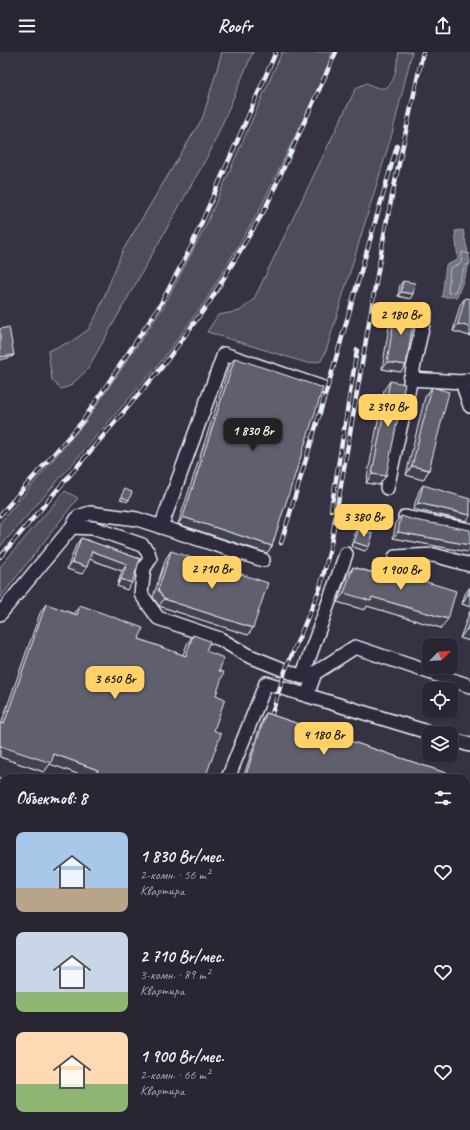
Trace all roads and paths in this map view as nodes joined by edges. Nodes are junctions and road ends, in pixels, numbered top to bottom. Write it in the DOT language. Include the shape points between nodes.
graph roads {
  1 [pos="424,314"];
  2 [pos="410,379"];
  3 [pos="466,381"];
  4 [pos="321,387"];
  5 [pos="470,406"];
  6 [pos="387,488"];
  7 [pos="405,517"];
  8 [pos="72,527"];
  9 [pos="161,527"];
  10 [pos="470,530"];
  11 [pos="346,554"];
  12 [pos="395,557"];
  13 [pos="263,560"];
  14 [pos="470,565"];
  15 [pos="0,614"];
  16 [pos="470,686"];
  17 [pos="307,695"];
  18 [pos="422,730"];
  19 [pos="458,741"];
  20 [pos="470,745"];
  21 [pos="230,774"];
  1 -- 2 [label="street"];
  2 -- 3 [label="street"];
  2 -- 6 [label="street"];
  3 -- 5 [label="street"];
  4 -- 9 [label="street" via="224,354"];
  7 -- 10 [label="street"];
  8 -- 9 [label="street" via="78,517 90,513 137,519"];
  8 -- 11 [label="street" via="93,528 142,545 150,559 144,568 141,594 158,618 220,639 247,656 302,677"];
  8 -- 15 [label="street"];
  9 -- 13 [label="street"];
  12 -- 14 [label="street" via="434,555"];
  16 -- 17 [label="street" via="355,647 315,673"];
  17 -- 18 [label="street"];
  17 -- 21 [label="street" via="266,683"];
  19 -- 20 [label="street"];
}
